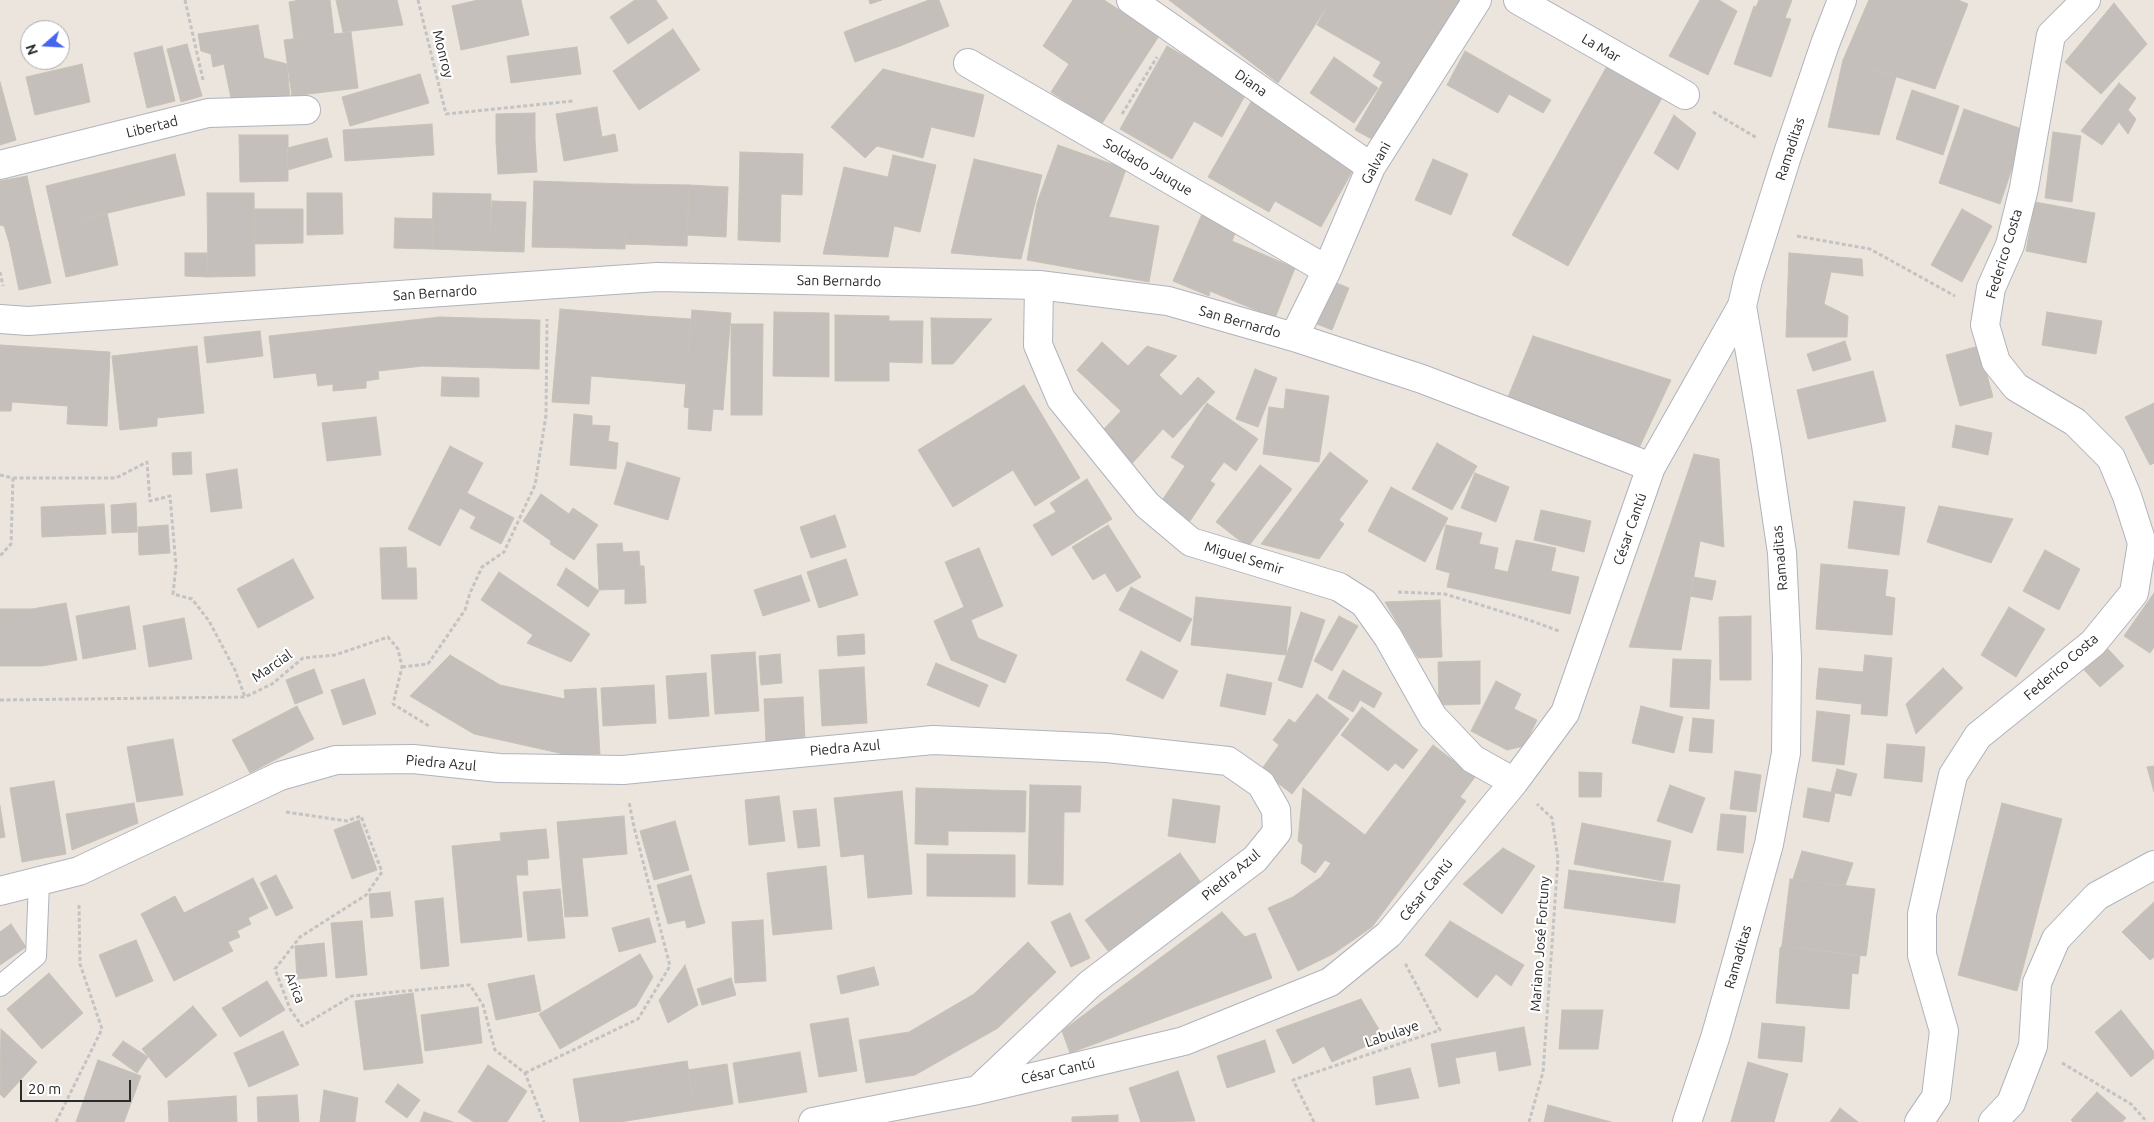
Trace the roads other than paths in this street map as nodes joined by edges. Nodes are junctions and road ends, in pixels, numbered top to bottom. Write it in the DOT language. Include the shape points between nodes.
graph roads {
  1 [pos="1131,0"];
  2 [pos="1478,0"];
  3 [pos="1518,0"];
  4 [pos="1842,0"];
  5 [pos="2086,0"];
  6 [pos="968,63"];
  7 [pos="1685,95"];
  8 [pos="306,110"];
  9 [pos="0,164"];
  10 [pos="1371,167"];
  11 [pos="1327,270"];
  12 [pos="1039,285"];
  13 [pos="1742,306"];
  14 [pos="0,319"];
  15 [pos="1294,337"];
  16 [pos="1651,467"];
  17 [pos="1514,782"];
  18 [pos="2154,865"];
  19 [pos="39,883"];
  20 [pos="0,891"];
  21 [pos="0,986"];
  22 [pos="978,1090"];
  23 [pos="813,1122"];
  24 [pos="1687,1122"];
  25 [pos="1919,1122"];
  26 [pos="1993,1122"];
  1 -- 10 [label="street, Diana"];
  2 -- 10 [label="street, Galvani"];
  3 -- 7 [label="street, La Mar"];
  4 -- 13 [label="street, Ramaditas" via="1786,156"];
  5 -- 25 [label="street, Federico Costa" via="2051,35 2024,188 2010,245 1991,288 1985,325 1996,362 2016,387 2075,422 2111,458 2142,543 2134,593 2093,643 1978,736 1953,775 1922,914 1922,956 1944,1031 1936,1097"];
  6 -- 11 [label="street, Soldado Jauque"];
  8 -- 9 [label="street, Libertad" via="208,113"];
  10 -- 11 [label="street, Galvani"];
  11 -- 15 [label="street, Galvani"];
  12 -- 14 [label="street, San Bernardo" via="657,277 28,321"];
  12 -- 15 [label="street, San Bernardo" via="1168,301"];
  12 -- 17 [label="street, Miguel Semir" via="1038,345 1061,399 1147,506 1190,542 1338,587 1364,603 1388,637 1433,717 1473,759"];
  13 -- 16 [label="street, César Cantú"];
  13 -- 24 [label="street, Ramaditas" via="1782,552 1787,657 1786,753 1768,844 1741,948"];
  15 -- 16 [label="street, San Bernardo" via="1422,379"];
  16 -- 17 [label="street, César Cantú" via="1565,713"];
  17 -- 22 [label="street, César Cantú" via="1390,934 1330,982 1184,1041"];
  18 -- 26 [label="street" via="2097,896 2056,939 2037,983 2033,1046 2011,1103"];
  19 -- 20 [label="street, Piedra Azul"];
  19 -- 21 [label="lane" via="36,956"];
  19 -- 22 [label="street, Piedra Azul" via="79,871 280,776 336,760 413,759 499,768 623,770 933,740 1108,748 1228,761 1262,784 1276,810 1277,832 1255,859 1090,984"];
  22 -- 23 [label="street, César Cantú"];
}
